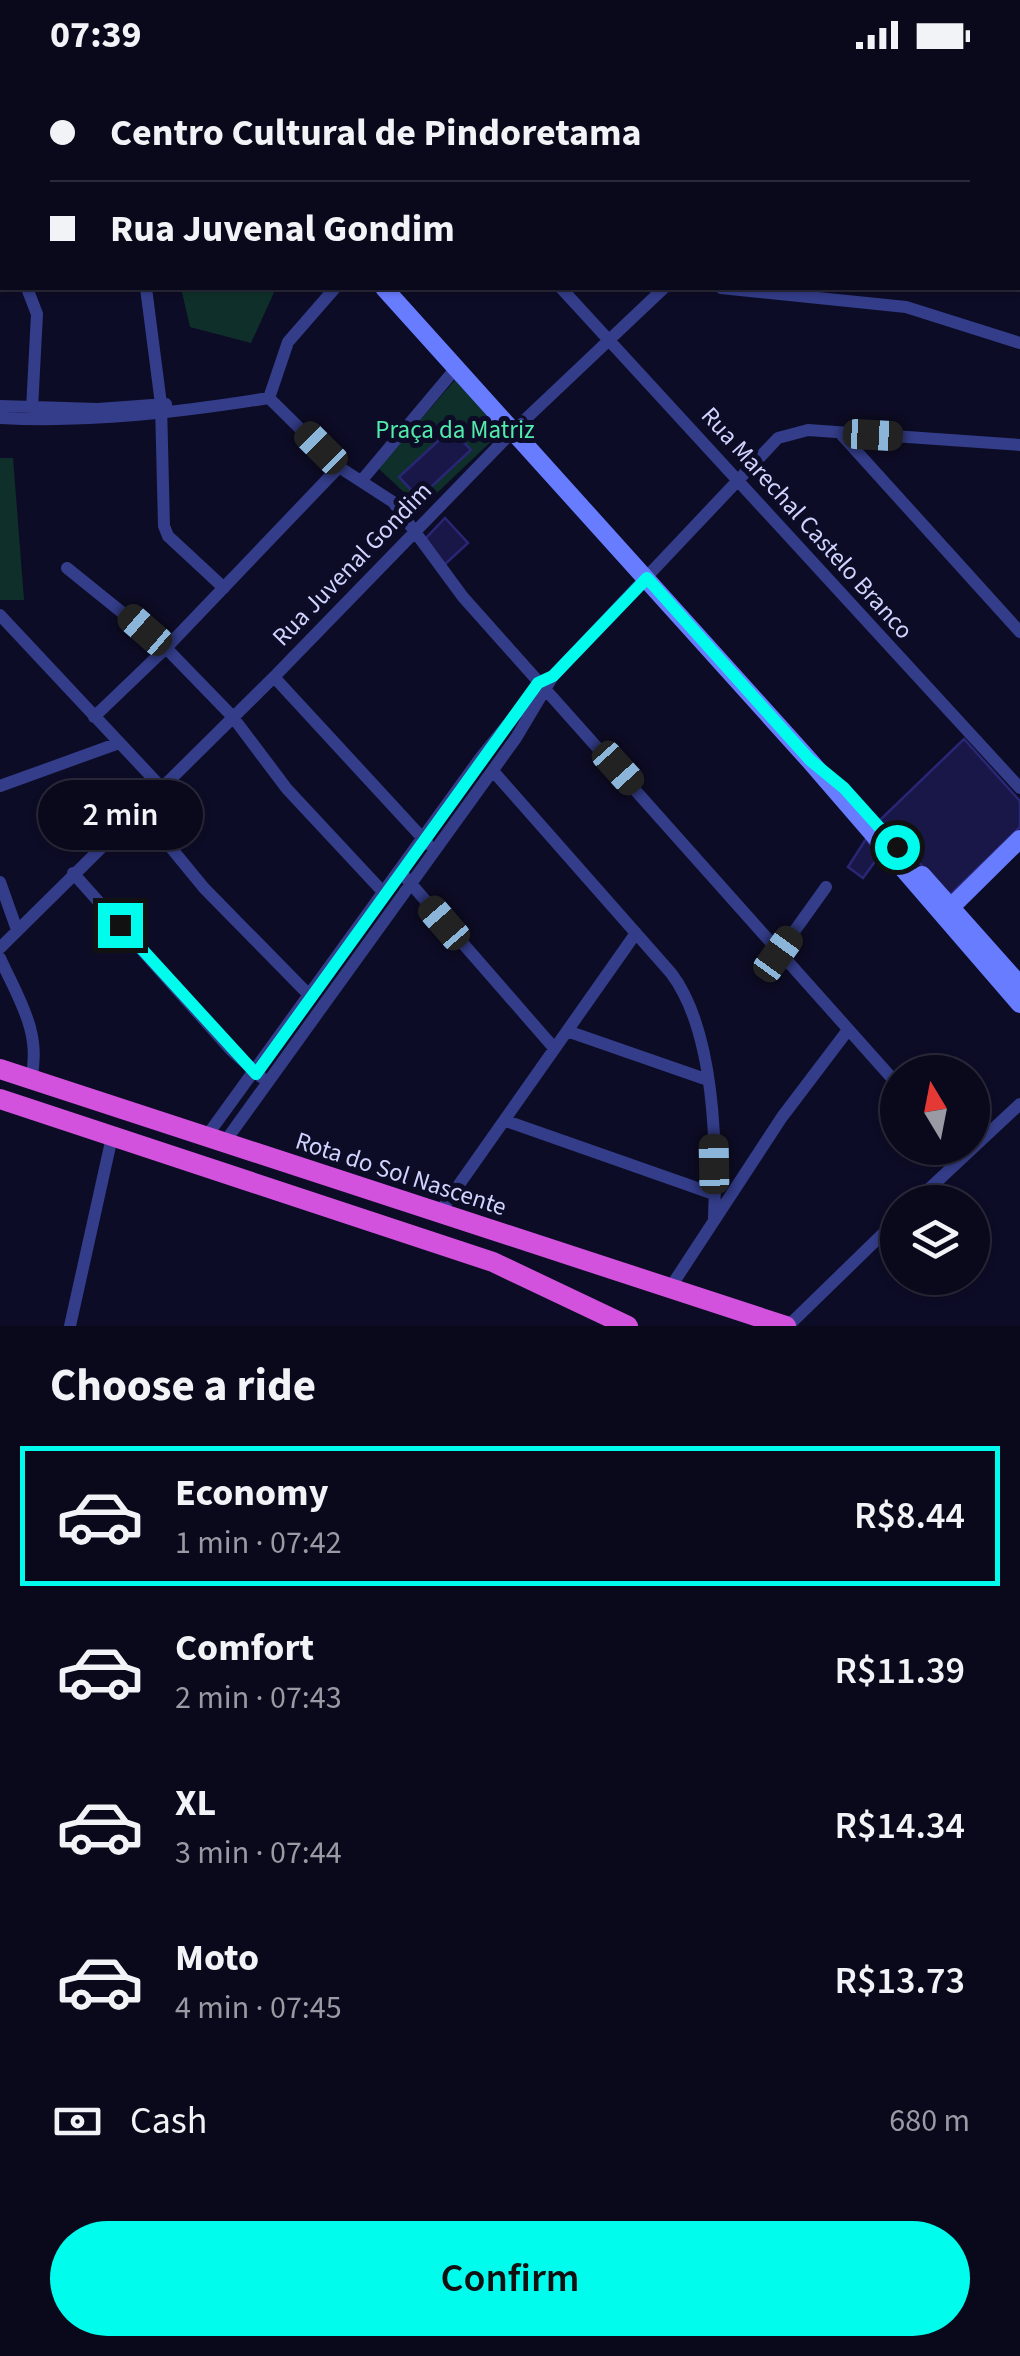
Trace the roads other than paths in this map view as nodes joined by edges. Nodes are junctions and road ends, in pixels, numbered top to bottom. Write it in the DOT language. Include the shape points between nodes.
graph roads {
  1 [pos="28,290"];
  2 [pos="146,290"];
  3 [pos="334,290"];
  4 [pos="386,290"];
  5 [pos="563,290"];
  6 [pos="662,290"];
  7 [pos="738,290"];
  8 [pos="795,290"];
  9 [pos="841,293"];
  10 [pos="805,298"];
  11 [pos="610,341"];
  12 [pos="1020,343"];
  13 [pos="456,368"];
  14 [pos="270,398"];
  15 [pos="0,406"];
  16 [pos="161,408"];
  17 [pos="32,409"];
  18 [pos="0,418"];
  19 [pos="513,431"];
  20 [pos="840,433"];
  21 [pos="1020,445"];
  22 [pos="339,466"];
  23 [pos="362,480"];
  24 [pos="738,482"];
  25 [pos="416,532"];
  26 [pos="66,568"];
  27 [pos="647,578"];
  28 [pos="224,588"];
  29 [pos="0,616"];
  30 [pos="1020,632"];
  31 [pos="166,648"];
  32 [pos="274,677"];
  33 [pos="542,687"];
  34 [pos="232,716"];
  35 [pos="94,717"];
  36 [pos="118,744"];
  37 [pos="493,771"];
  38 [pos="0,786"];
  39 [pos="161,788"];
  40 [pos="1020,788"];
  41 [pos="140,810"];
  42 [pos="1020,838"];
  43 [pos="422,839"];
  44 [pos="434,849"];
  45 [pos="73,873"];
  46 [pos="405,876"];
  47 [pos="0,882"];
  48 [pos="826,888"];
  49 [pos="384,894"];
  50 [pos="947,911"];
  51 [pos="17,930"];
  52 [pos="636,932"];
  53 [pos="357,944"];
  54 [pos="0,948"];
  55 [pos="778,954"];
  56 [pos="0,958"];
  57 [pos="1020,985"];
  58 [pos="311,997"];
  59 [pos="1020,1004"];
  60 [pos="848,1030"];
  61 [pos="567,1031"];
  62 [pos="554,1048"];
  63 [pos="880,1065"];
  64 [pos="0,1069"];
  65 [pos="262,1078"];
  66 [pos="31,1079"];
  67 [pos="708,1080"];
  68 [pos="0,1099"];
  69 [pos="1020,1104"];
  70 [pos="506,1121"];
  71 [pos="990,1127"];
  72 [pos="112,1136"];
  73 [pos="215,1140"];
  74 [pos="947,1165"];
  75 [pos="930,1185"];
  76 [pos="714,1194"];
  77 [pos="439,1213"];
  78 [pos="714,1218"];
  79 [pos="880,1236"];
  80 [pos="670,1288"];
  81 [pos="70,1326"];
  82 [pos="628,1326"];
  83 [pos="787,1326"];
  1 -- 17 [label="street" via="38,314"];
  2 -- 16 [label="street"];
  3 -- 14 [label="street" via="288,342"];
  4 -- 13 [label="main road"];
  5 -- 11 [label="street, Rua Marechal Castelo Branco"];
  6 -- 11 [label="street, Rua Juvenal Gondim"];
  7 -- 10 [label="street"];
  8 -- 10 [label="street"];
  9 -- 10 [label="street"];
  9 -- 12 [label="street"];
  11 -- 19 [label="street, Rua Juvenal Gondim"];
  11 -- 24 [label="street, Rua Marechal Castelo Branco"];
  13 -- 19 [label="main road"];
  13 -- 23 [label="street"];
  14 -- 16 [label="street"];
  14 -- 22 [label="street"];
  15 -- 17 [label="street"];
  16 -- 17 [label="street"];
  16 -- 18 [label="street" via="50,420"];
  16 -- 28 [label="street" via="165,531"];
  19 -- 25 [label="street, Rua Juvenal Gondim"];
  19 -- 27 [label="main road"];
  20 -- 21 [label="street"];
  20 -- 24 [label="street" via="785,434"];
  20 -- 30 [label="street"];
  22 -- 23 [label="street"];
  22 -- 28 [label="street"];
  23 -- 25 [label="street"];
  24 -- 27 [label="street"];
  24 -- 40 [label="street, Rua Marechal Castelo Branco"];
  25 -- 32 [label="street, Rua Juvenal Gondim"];
  25 -- 33 [label="street"];
  26 -- 31 [label="street"];
  27 -- 33 [label="street"];
  27 -- 50 [label="main road"];
  28 -- 31 [label="street"];
  29 -- 35 [label="street"];
  31 -- 34 [label="street"];
  31 -- 35 [label="street"];
  32 -- 34 [label="street, Rua Juvenal Gondim"];
  32 -- 43 [label="street"];
  33 -- 37 [label="street"];
  33 -- 43 [label="street"];
  33 -- 55 [label="street"];
  34 -- 39 [label="street, Rua Juvenal Gondim"];
  34 -- 49 [label="street" via="287,789"];
  35 -- 36 [label="street"];
  36 -- 38 [label="street"];
  36 -- 39 [label="street"];
  37 -- 44 [label="street"];
  37 -- 52 [label="street"];
  39 -- 41 [label="street, Rua Juvenal Gondim"];
  41 -- 45 [label="street, Rua Juvenal Gondim"];
  41 -- 58 [label="street" via="204,888"];
  42 -- 50 [label="main road"];
  43 -- 44 [label="street"];
  43 -- 46 [label="street"];
  44 -- 46 [label="street"];
  45 -- 51 [label="street, Rua Juvenal Gondim"];
  45 -- 65 [label="street"];
  46 -- 49 [label="street"];
  46 -- 53 [label="street"];
  46 -- 62 [label="street"];
  47 -- 51 [label="street"];
  48 -- 55 [label="street"];
  49 -- 53 [label="street"];
  50 -- 57 [label="main road"];
  50 -- 59 [label="main road"];
  51 -- 54 [label="street, Rua Juvenal Gondim"];
  52 -- 61 [label="street"];
  52 -- 67 [label="street" via="687,996"];
  53 -- 58 [label="street"];
  53 -- 65 [label="street"];
  55 -- 60 [label="street"];
  56 -- 66 [label="street" via="34,1032"];
  58 -- 65 [label="street"];
  60 -- 63 [label="street"];
  60 -- 78 [label="street"];
  61 -- 62 [label="street"];
  61 -- 67 [label="street"];
  62 -- 70 [label="street"];
  64 -- 66 [label="highway, Rota do Sol Nascente"];
  65 -- 73 [label="street"];
  66 -- 73 [label="highway, Rota do Sol Nascente"];
  67 -- 76 [label="street"];
  68 -- 72 [label="highway"];
  69 -- 71 [label="street"];
  70 -- 76 [label="street"];
  70 -- 77 [label="street"];
  72 -- 81 [label="street"];
  72 -- 82 [label="highway" via="493,1262"];
  73 -- 77 [label="highway, Rota do Sol Nascente"];
  74 -- 75 [label="street"];
  76 -- 78 [label="street"];
  77 -- 80 [label="highway, Rota do Sol Nascente"];
  78 -- 80 [label="street"];
  79 -- 83 [label="street"];
  80 -- 83 [label="highway, Rota do Sol Nascente"];
}
